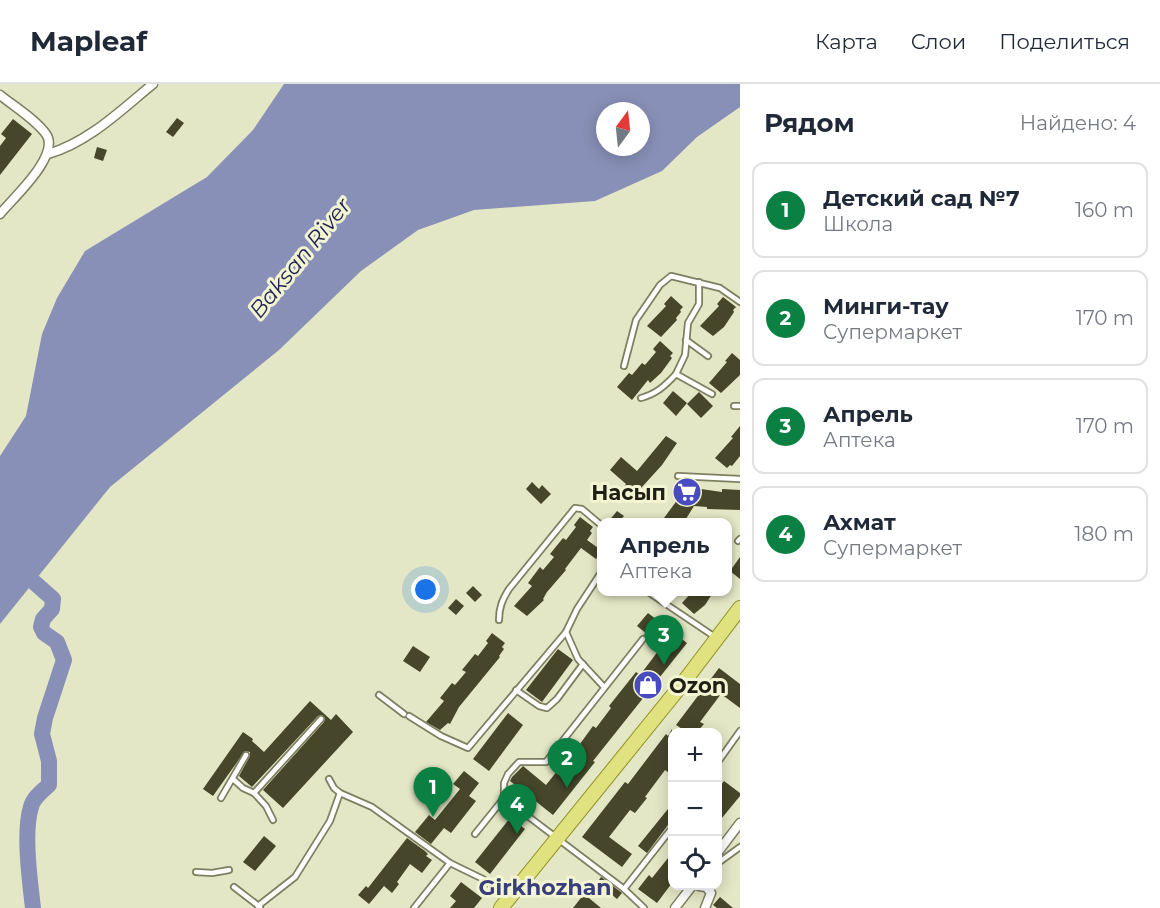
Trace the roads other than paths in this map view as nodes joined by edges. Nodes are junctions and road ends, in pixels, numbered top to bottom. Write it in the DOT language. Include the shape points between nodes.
graph roads {
  1 [pos="153,84"];
  2 [pos="0,95"];
  3 [pos="48,154"];
  4 [pos="0,214"];
  5 [pos="699,282"];
  6 [pos="740,302"];
  7 [pos="686,340"];
  8 [pos="708,356"];
  9 [pos="624,366"];
  10 [pos="676,374"];
  11 [pos="712,394"];
  12 [pos="641,398"];
  13 [pos="678,476"];
  14 [pos="740,479"];
  15 [pos="597,522"];
  16 [pos="597,579"];
  17 [pos="655,596"];
  18 [pos="740,608"];
  19 [pos="499,620"];
  20 [pos="566,632"];
  21 [pos="717,638"];
  22 [pos="643,639"];
  23 [pos="583,664"];
  24 [pos="604,687"];
  25 [pos="516,690"];
  26 [pos="379,694"];
  27 [pos="321,719"];
  28 [pos="740,731"];
  29 [pos="246,755"];
  30 [pos="722,755"];
  31 [pos="233,779"];
  32 [pos="329,780"];
  33 [pos="254,793"];
  34 [pos="340,793"];
  35 [pos="222,798"];
  36 [pos="504,798"];
  37 [pos="273,820"];
  38 [pos="740,823"];
  39 [pos="668,833"];
  40 [pos="475,834"];
  41 [pos="558,837"];
  42 [pos="722,846"];
  43 [pos="740,848"];
  44 [pos="722,860"];
  45 [pos="450,863"];
  46 [pos="229,870"];
  47 [pos="196,872"];
  48 [pos="234,887"];
  49 [pos="624,889"];
  50 [pos="691,890"];
  51 [pos="708,890"];
  52 [pos="506,905"];
  53 [pos="260,907"];
  54 [pos="414,908"];
  55 [pos="644,908"];
  56 [pos="675,908"];
  57 [pos="705,908"];
  1 -- 3 [label="street" via="79,141"];
  2 -- 3 [label="street" via="47,136"];
  3 -- 4 [label="street"];
  5 -- 6 [label="lane" via="720,288"];
  5 -- 7 [label="lane" via="699,304 688,323"];
  5 -- 9 [label="lane" via="671,276 660,285 636,320"];
  7 -- 8 [label="lane"];
  7 -- 10 [label="lane" via="685,355"];
  10 -- 11 [label="lane"];
  10 -- 12 [label="lane" via="654,394"];
  13 -- 14 [label="lane"];
  15 -- 19 [label="lane" via="575,508 508,589"];
  16 -- 20 [label="lane"];
  17 -- 21 [label="lane"];
  18 -- 21 [label="main road"];
  20 -- 23 [label="lane"];
  20 -- 25 [label="lane"];
  21 -- 41 [label="main road"];
  22 -- 24 [label="lane"];
  23 -- 24 [label="lane"];
  23 -- 25 [label="lane" via="547,708"];
  24 -- 36 [label="lane" via="546,762 519,762 508,774"];
  25 -- 26 [label="lane" via="468,748 406,715"];
  27 -- 33 [label="lane"];
  28 -- 30 [label="lane"];
  29 -- 31 [label="lane"];
  31 -- 33 [label="lane"];
  31 -- 35 [label="lane"];
  32 -- 34 [label="lane"];
  33 -- 37 [label="lane"];
  34 -- 45 [label="lane" via="372,807"];
  34 -- 53 [label="lane" via="330,821 295,877"];
  36 -- 40 [label="lane"];
  36 -- 41 [label="lane"];
  38 -- 42 [label="street"];
  39 -- 49 [label="lane"];
  41 -- 49 [label="lane"];
  41 -- 52 [label="main road"];
  43 -- 44 [label="lane"];
  45 -- 52 [label="lane" via="483,879"];
  45 -- 54 [label="lane"];
  46 -- 47 [label="lane"];
  48 -- 53 [label="lane"];
  49 -- 55 [label="lane"];
  50 -- 56 [label="street"];
  51 -- 57 [label="street" via="711,893"];
}
